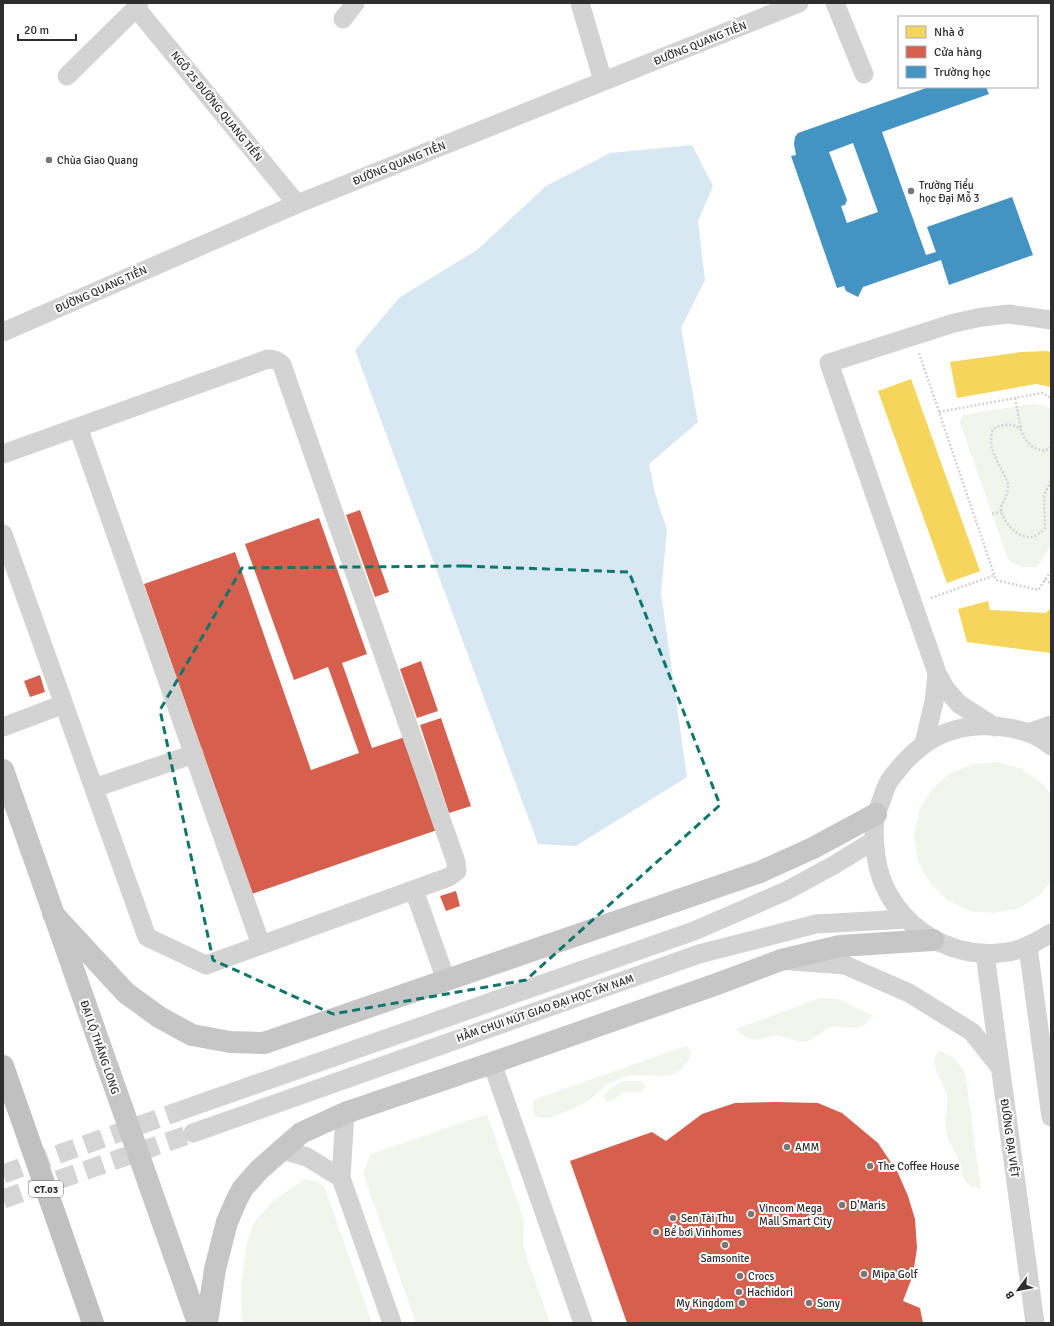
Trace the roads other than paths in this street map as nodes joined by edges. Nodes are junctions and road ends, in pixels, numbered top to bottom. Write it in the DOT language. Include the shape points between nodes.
graph roads {
  1 [pos="355,3"];
  2 [pos="580,3"];
  3 [pos="799,3"];
  4 [pos="835,3"];
  5 [pos="138,5"];
  6 [pos="343,19"];
  7 [pos="864,74"];
  8 [pos="67,76"];
  9 [pos="603,81"];
  10 [pos="297,204"];
  11 [pos="1051,320"];
  12 [pos="3,332"];
  13 [pos="78,427"];
  14 [pos="3,454"];
  15 [pos="3,534"];
  16 [pos="937,673"];
  17 [pos="64,704"];
  18 [pos="1051,725"];
  19 [pos="3,727"];
  20 [pos="995,727"];
  21 [pos="1028,733"];
  22 [pos="924,743"];
  23 [pos="1051,746"];
  24 [pos="194,754"];
  25 [pos="3,770"];
  26 [pos="94,788"];
  27 [pos="876,814"];
  28 [pos="873,841"];
  29 [pos="414,890"];
  30 [pos="54,914"];
  31 [pos="906,920"];
  32 [pos="1051,934"];
  33 [pos="933,940"];
  34 [pos="262,945"];
  35 [pos="1028,947"];
  36 [pos="985,954"];
  37 [pos="781,960"];
  38 [pos="446,980"];
  39 [pos="3,1059"];
  40 [pos="492,1063"];
  41 [pos="3,1066"];
  42 [pos="1000,1067"];
  43 [pos="13,1094"];
  44 [pos="185,1108"];
  45 [pos="345,1113"];
  46 [pos="1051,1117"];
  47 [pos="193,1133"];
  48 [pos="282,1150"];
  49 [pos="341,1178"];
  50 [pos="79,1284"];
  51 [pos="92,1323"];
  52 [pos="99,1323"];
  53 [pos="198,1323"];
  54 [pos="207,1323"];
  55 [pos="392,1323"];
  56 [pos="583,1323"];
  57 [pos="1035,1323"];
  1 -- 6 [label="street"];
  2 -- 9 [label="street"];
  3 -- 9 [label="street, ĐƯỜNG QUANG TIẾN"];
  4 -- 7 [label="street"];
  5 -- 8 [label="street, NGÕ 25 ĐƯỜNG QUANG TIẾN"];
  5 -- 10 [label="street, NGÕ 25 ĐƯỜNG QUANG TIẾN"];
  9 -- 10 [label="street, ĐƯỜNG QUANG TIẾN"];
  10 -- 12 [label="street, ĐƯỜNG QUANG TIẾN"];
  11 -- 16 [label="street" via="1009,314 982,317 954,323 829,363"];
  13 -- 14 [label="street"];
  13 -- 24 [label="street"];
  13 -- 29 [label="street" via="268,359 278,361 282,365 456,862 457,871 454,874"];
  15 -- 17 [label="street"];
  16 -- 20 [label="street" via="945,688 959,704"];
  16 -- 22 [label="street" via="934,702"];
  17 -- 19 [label="street"];
  17 -- 26 [label="street"];
  18 -- 21 [label="street"];
  20 -- 21 [label="street" via="1014,728"];
  20 -- 22 [label="street" via="978,725 952,730"];
  21 -- 23 [label="street" via="1048,742"];
  22 -- 27 [label="street" via="889,780"];
  24 -- 26 [label="street"];
  24 -- 34 [label="street"];
  25 -- 30 [label="main road, ĐẠI LỘ THĂNG LONG"];
  26 -- 34 [label="street" via="147,937 206,965"];
  27 -- 28 [label="street"];
  27 -- 38 [label="main road" via="813,848 760,872"];
  28 -- 31 [label="street" via="883,883"];
  28 -- 44 [label="street" via="786,891 694,931"];
  29 -- 34 [label="street"];
  29 -- 38 [label="street"];
  30 -- 38 [label="main road" via="126,993 159,1017 192,1035 230,1042 264,1043"];
  30 -- 53 [label="main road, ĐẠI LỘ THĂNG LONG"];
  31 -- 33 [label="street"];
  31 -- 47 [label="street, HẦM CHUI NÚT GIAO ĐẠI HỌC TÂY NAM" via="816,924 699,954"];
  32 -- 35 [label="street"];
  33 -- 36 [label="street" via="958,950"];
  33 -- 37 [label="main road" via="840,946"];
  35 -- 36 [label="street"];
  35 -- 46 [label="street"];
  36 -- 42 [label="street, ĐƯỜNG ĐẠI VIỆT"];
  37 -- 40 [label="main road"];
  37 -- 42 [label="street" via="845,965 909,993 972,1032"];
  39 -- 43 [label="highway"];
  40 -- 45 [label="main road"];
  40 -- 56 [label="street"];
  41 -- 43 [label="highway, CT.03"];
  42 -- 57 [label="street, ĐƯỜNG ĐẠI VIỆT"];
  43 -- 50 [label="highway, CT.03"];
  45 -- 48 [label="main road" via="301,1133"];
  45 -- 49 [label="street"];
  48 -- 49 [label="street" via="307,1157"];
  48 -- 54 [label="main road" via="242,1188 227,1222 215,1269"];
  49 -- 55 [label="street"];
  50 -- 51 [label="highway, CT.03"];
  50 -- 52 [label="highway"];
}
